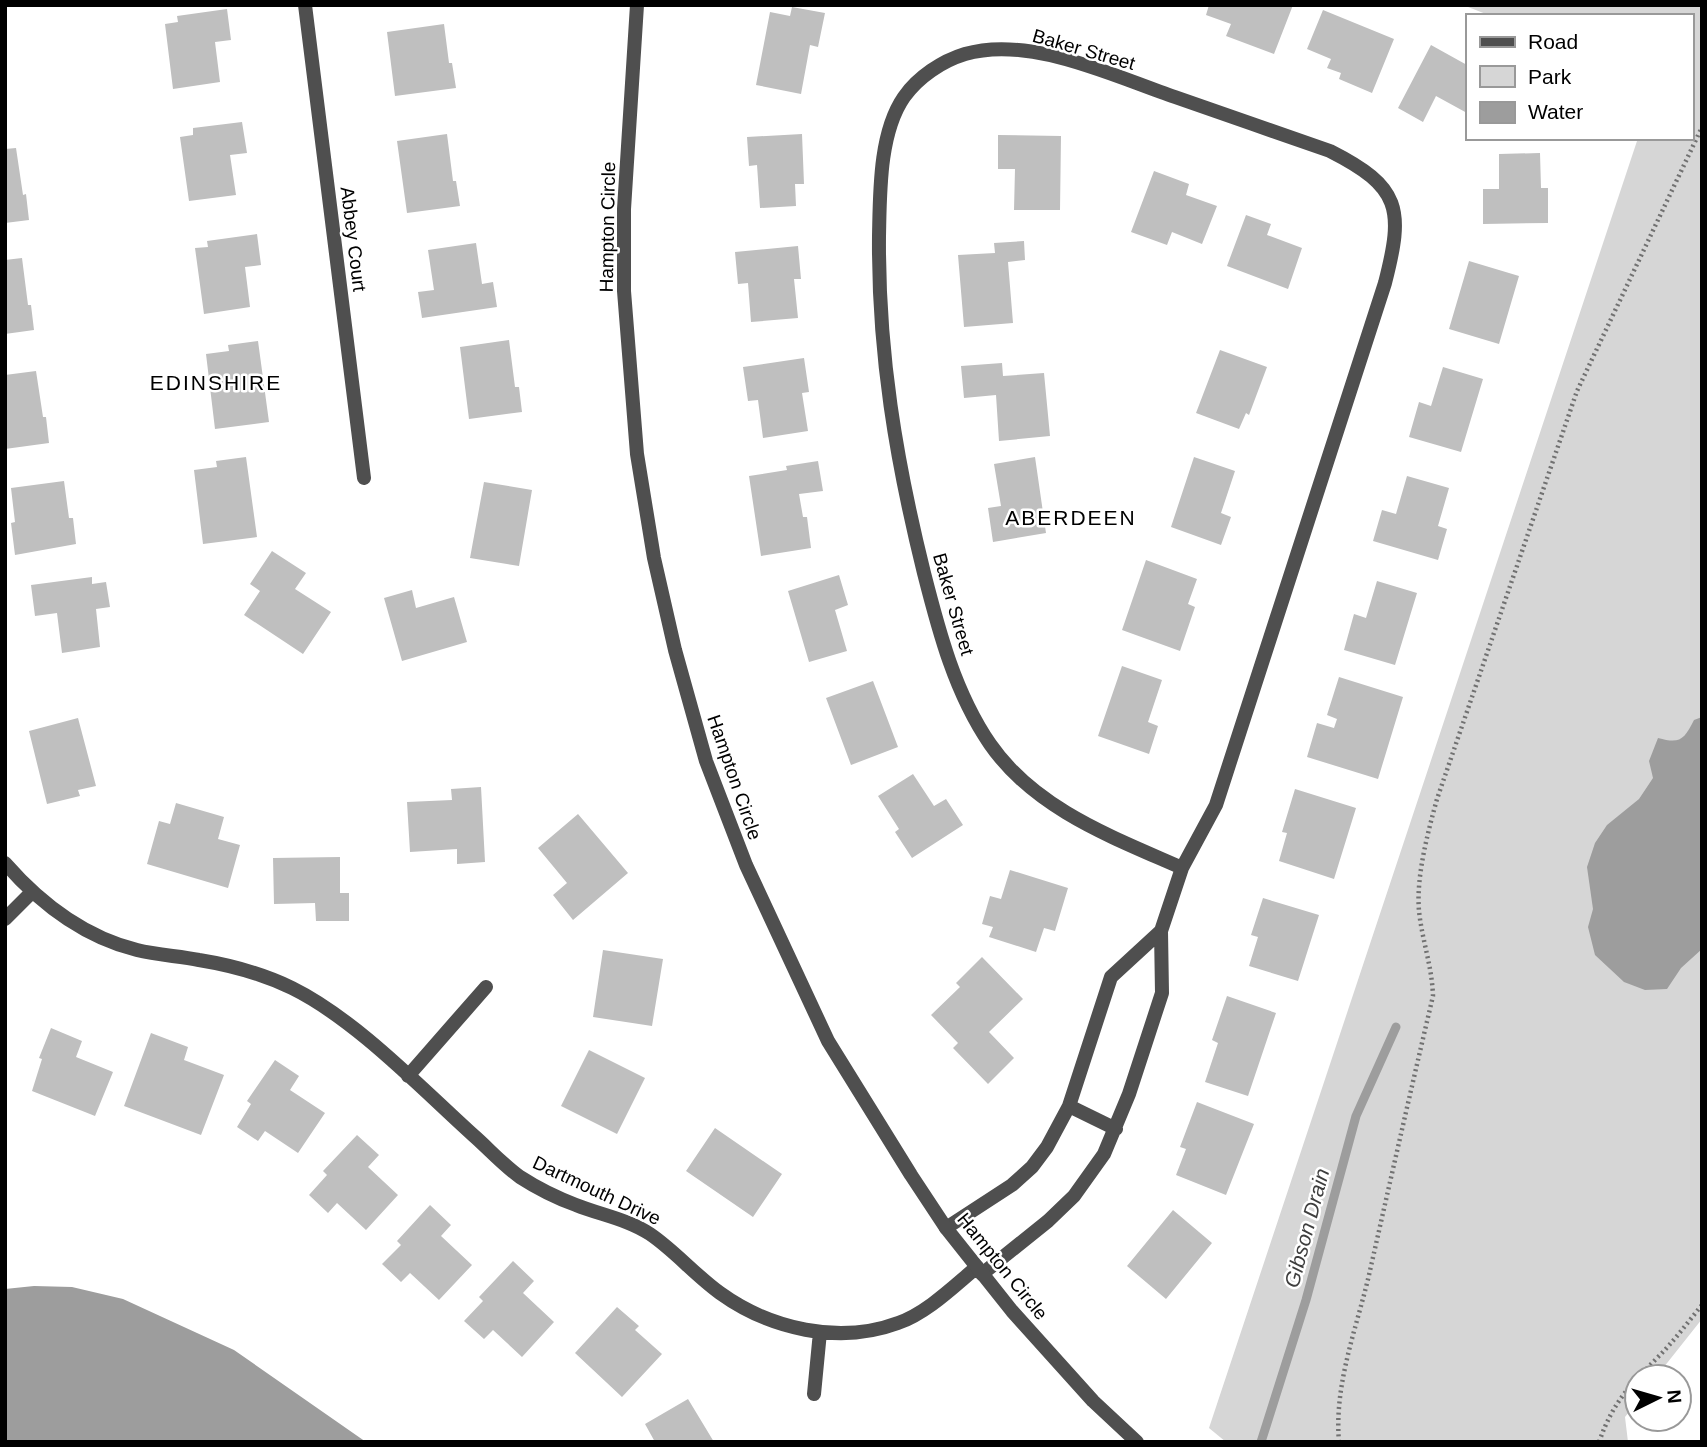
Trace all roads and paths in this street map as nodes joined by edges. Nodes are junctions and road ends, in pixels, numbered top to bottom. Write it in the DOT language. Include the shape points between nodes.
graph roads {
  1 [pos="305,5"];
  2 [pos="637,5"];
  3 [pos="1702,127"];
  4 [pos="364,478"];
  5 [pos="5,863"];
  6 [pos="1182,868"];
  7 [pos="32,892"];
  8 [pos="5,919"];
  9 [pos="1161,931"];
  10 [pos="486,987"];
  11 [pos="408,1076"];
  12 [pos="1069,1106"];
  13 [pos="1116,1129"];
  14 [pos="946,1228"];
  15 [pos="980,1271"];
  16 [pos="1702,1305"];
  17 [pos="820,1332"];
  18 [pos="814,1394"];
  19 [pos="1137,1442"];
  20 [pos="1339,1442"];
  21 [pos="1599,1442"];
  1 -- 4 [label="street, Abbey Court"];
  2 -- 14 [label="street, Hampton Circle" via="624,209 624,291 636,454 675,650 706,761 746,865 795,972 841,1062"];
  3 -- 20 [label="path" via="1577,391 1437,799 1424,850 1419,909 1433,996 1344,1368 1337,1419"];
  5 -- 7 [label="street, Dartmouth Drive"];
  6 -- 6 [label="street, Baker Street" via="1216,805 1385,283 1395,245 1395,215 1375,177 1330,151 1068,60 1018,50 988,49 964,55 942,63 904,97 884,155 880,198 880,286 891,418 935,614 951,668 973,716 1014,774 1079,822"];
  6 -- 9 [label="street, Baker Street"];
  7 -- 8 [label="street"];
  7 -- 11 [label="street, Dartmouth Drive" via="86,930 114,942 233,967 292,988 369,1041"];
  9 -- 12 [label="street, Baker Street" via="1111,977"];
  9 -- 13 [label="street, Baker Street" via="1162,993"];
  10 -- 11 [label="street"];
  11 -- 17 [label="street, Dartmouth Drive" via="518,1176 576,1206 643,1230 749,1312 775,1323"];
  12 -- 13 [label="street"];
  12 -- 14 [label="street, Baker Street" via="1032,1167"];
  13 -- 15 [label="street, Baker Street" via="1074,1196"];
  14 -- 15 [label="street, Hampton Circle"];
  15 -- 17 [label="street, Dartmouth Drive" via="899,1323 861,1331"];
  15 -- 19 [label="street, Hampton Circle" via="1093,1401"];
  16 -- 21 [label="path" via="1632,1381 1606,1421"];
  17 -- 18 [label="street"];
}
